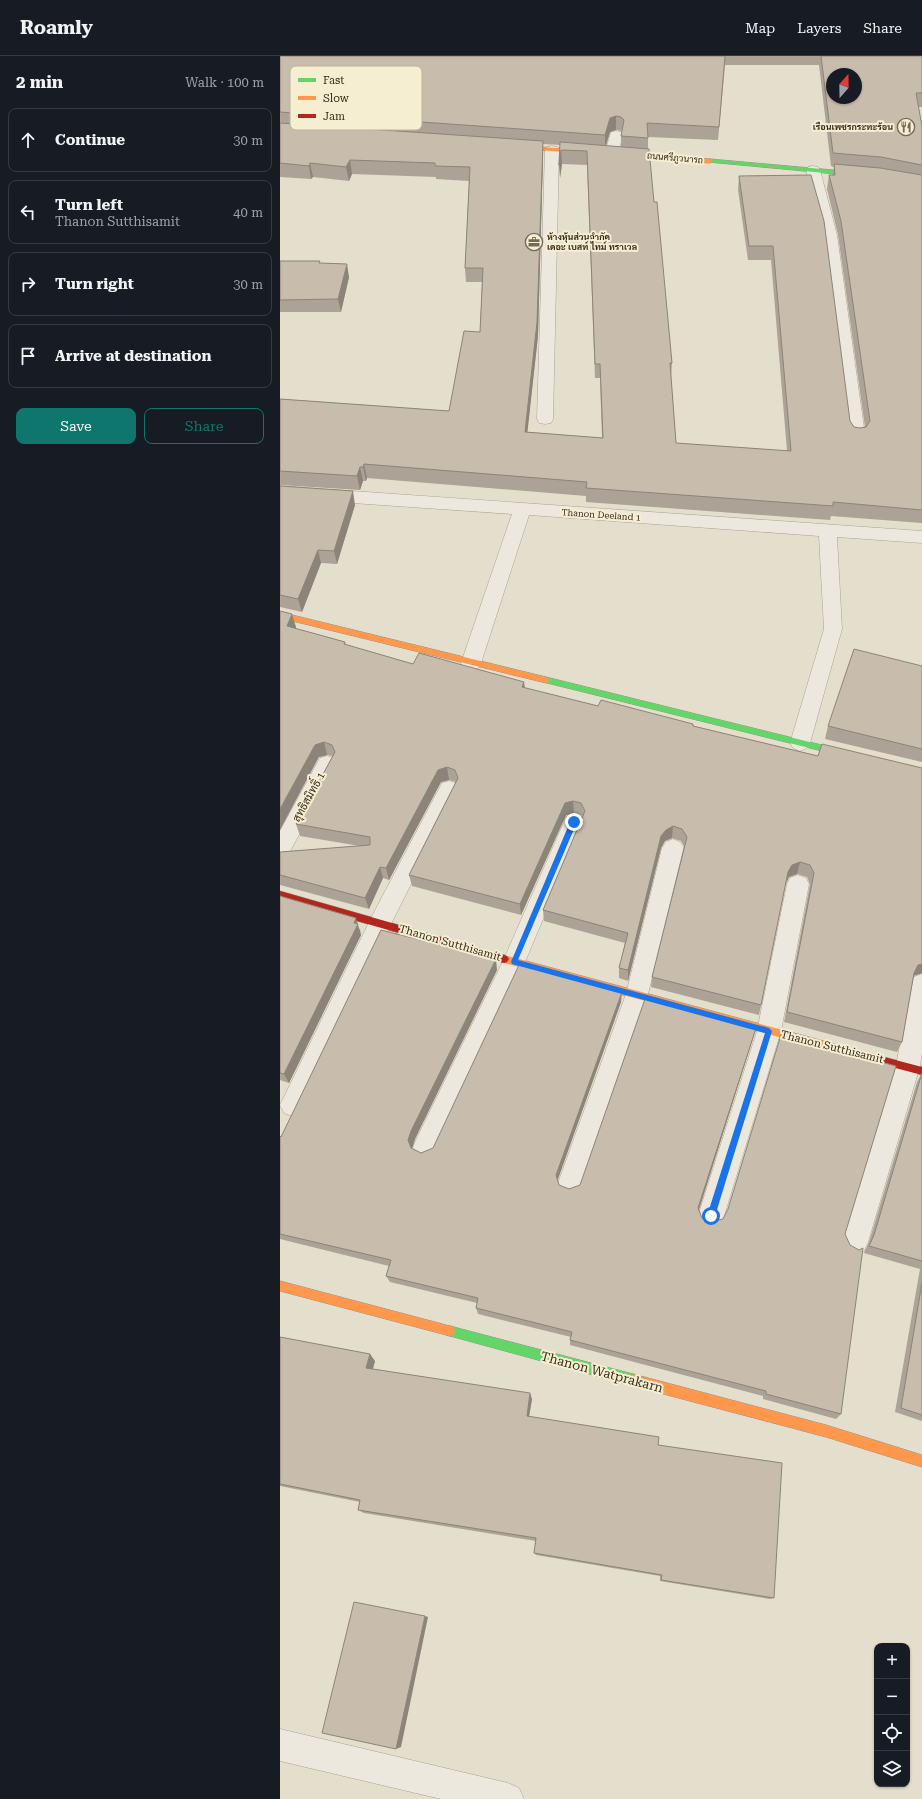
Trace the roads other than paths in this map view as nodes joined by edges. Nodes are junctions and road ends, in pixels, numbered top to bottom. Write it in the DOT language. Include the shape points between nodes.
graph roads {
  1 [pos="616,135"];
  2 [pos="505,146"];
  3 [pos="552,150"];
  4 [pos="612,153"];
  5 [pos="812,170"];
  6 [pos="909,172"];
  7 [pos="878,176"];
  8 [pos="922,184"];
  9 [pos="545,419"];
  10 [pos="857,435"];
  11 [pos="280,492"];
  12 [pos="522,509"];
  13 [pos="828,530"];
  14 [pos="922,537"];
  15 [pos="280,615"];
  16 [pos="471,663"];
  17 [pos="800,743"];
  18 [pos="861,758"];
  19 [pos="327,764"];
  20 [pos="449,789"];
  21 [pos="574,822"];
  22 [pos="673,848"];
  23 [pos="280,851"];
  24 [pos="798,884"];
  25 [pos="280,895"];
  26 [pos="380,924"];
  27 [pos="514,962"];
  28 [pos="922,984"];
  29 [pos="637,994"];
  30 [pos="769,1031"];
  31 [pos="915,1068"];
  32 [pos="292,1105"];
  33 [pos="424,1148"];
  34 [pos="570,1183"];
  35 [pos="711,1216"];
  36 [pos="854,1242"];
  37 [pos="280,1286"];
  38 [pos="922,1461"];
  39 [pos="280,1745"];
  40 [pos="508,1799"];
  1 -- 4 [label="street"];
  2 -- 3 [label="street, ถนนศรีภูวนารถ"];
  3 -- 4 [label="street, ถนนศรีภูวนารถ"];
  3 -- 9 [label="street"];
  4 -- 5 [label="street, ถนนศรีภูวนารถ"];
  5 -- 7 [label="street, ถนนศรีภูวนารถ"];
  5 -- 10 [label="street" via="830,235"];
  6 -- 7 [label="street, ถนนศรีภูวนารถ"];
  7 -- 8 [label="street, ถนนศรีภูวนารถ"];
  11 -- 12 [label="street, Thanon Deeland 1"];
  12 -- 13 [label="street, Thanon Deeland 1"];
  12 -- 16 [label="street"];
  13 -- 14 [label="street, Thanon Deeland 1"];
  13 -- 17 [label="street" via="833,629"];
  15 -- 16 [label="street"];
  16 -- 17 [label="street"];
  17 -- 18 [label="street"];
  19 -- 23 [label="street, สุทธิสมิทธิ์ 1"];
  20 -- 26 [label="street"];
  21 -- 27 [label="street"];
  22 -- 29 [label="street"];
  24 -- 30 [label="street"];
  25 -- 26 [label="street, Thanon Sutthisamit"];
  26 -- 27 [label="street, Thanon Sutthisamit"];
  26 -- 32 [label="street"];
  27 -- 29 [label="street, Thanon Sutthisamit"];
  27 -- 33 [label="street"];
  28 -- 31 [label="street"];
  29 -- 30 [label="street, Thanon Sutthisamit"];
  29 -- 34 [label="street"];
  30 -- 31 [label="street, Thanon Sutthisamit"];
  30 -- 35 [label="street"];
  31 -- 36 [label="street"];
  37 -- 38 [label="street, Thanon Watprakarn" via="826,1431"];
  39 -- 40 [label="street"];
}
